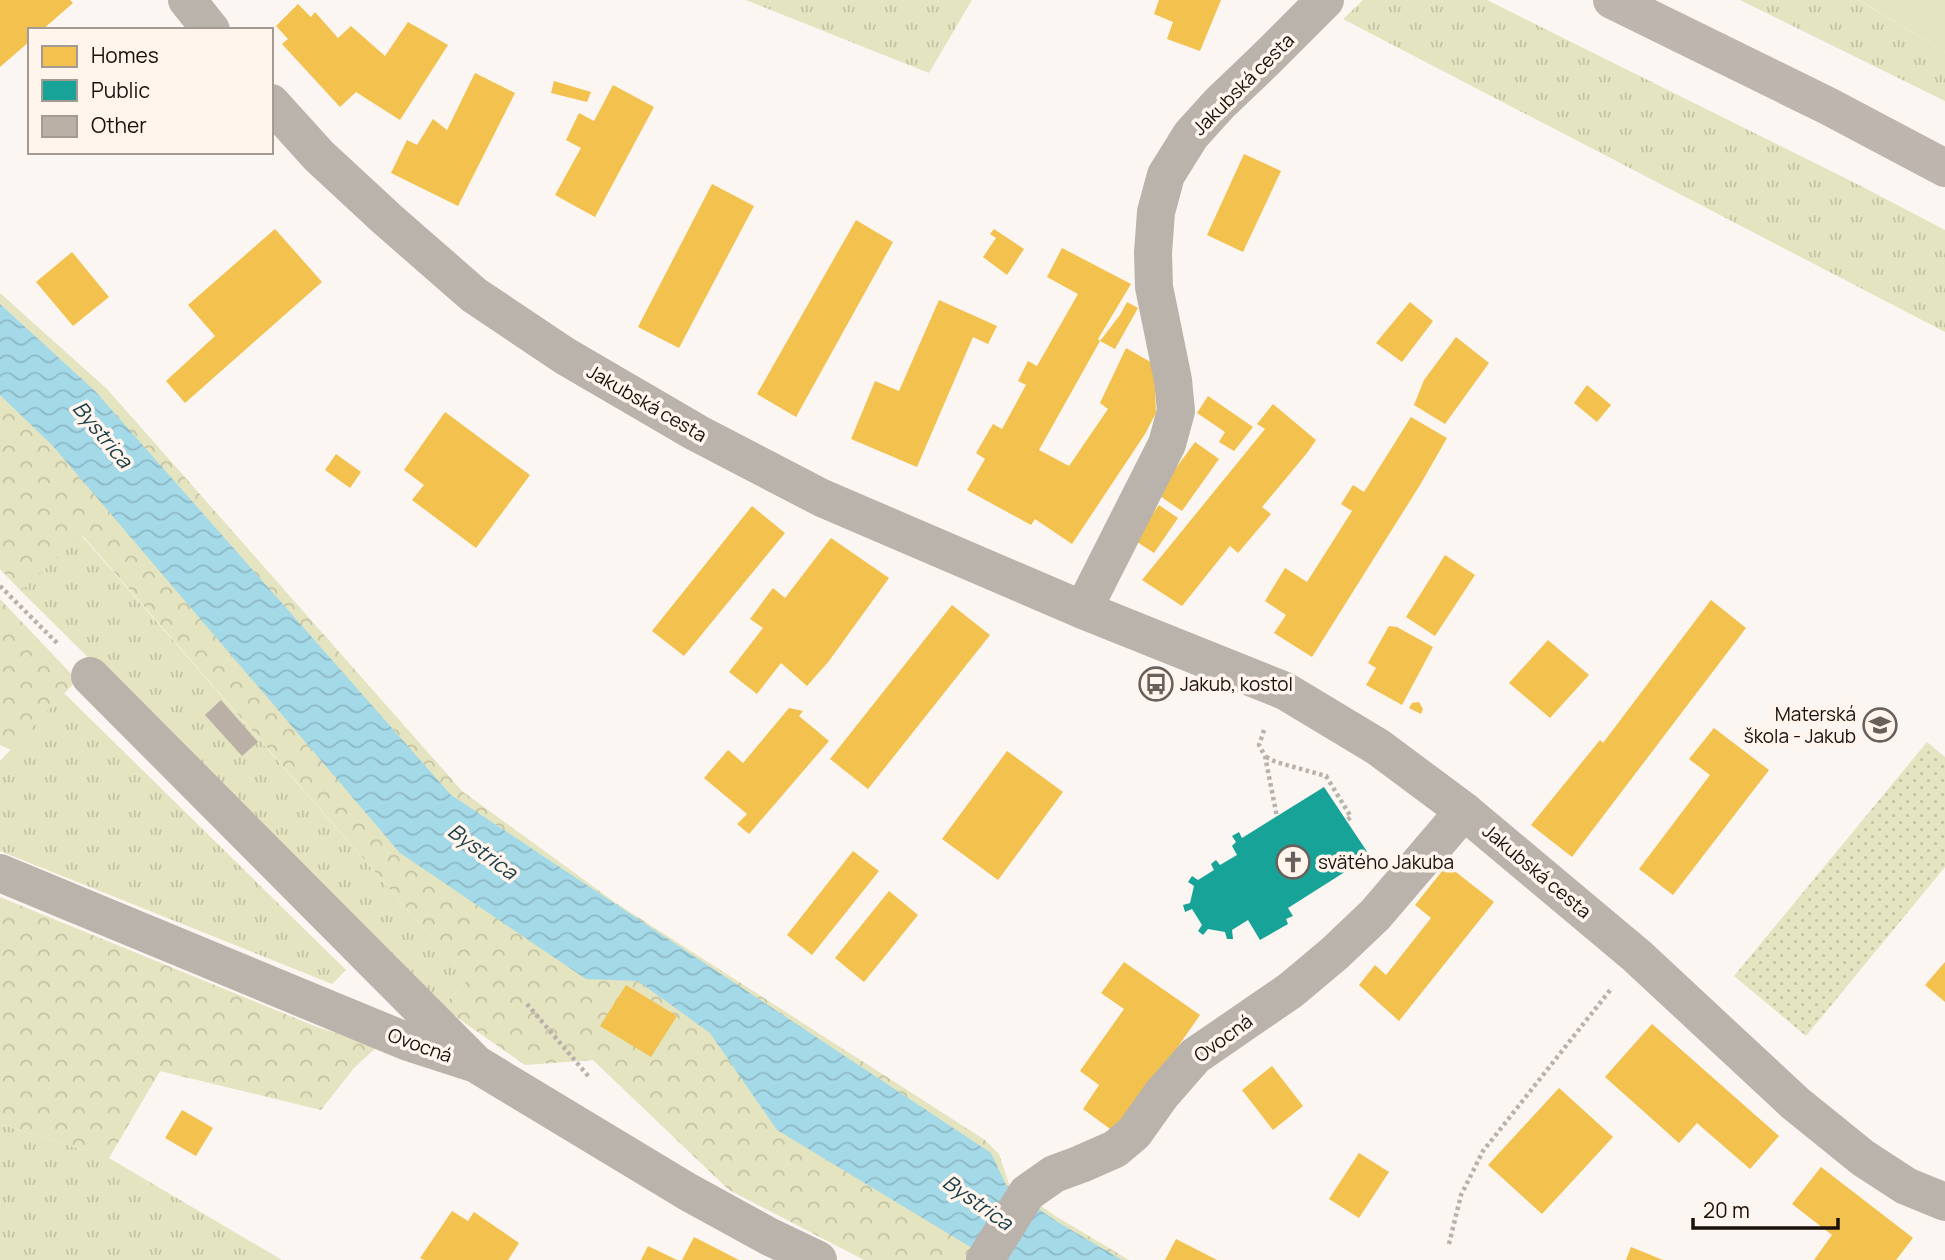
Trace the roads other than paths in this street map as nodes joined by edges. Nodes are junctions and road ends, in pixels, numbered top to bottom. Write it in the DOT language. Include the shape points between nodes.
graph roads {
  1 [pos="187,0"];
  2 [pos="1325,0"];
  3 [pos="1612,0"];
  4 [pos="209,28"];
  5 [pos="273,105"];
  6 [pos="1945,168"];
  7 [pos="1083,610"];
  8 [pos="90,676"];
  9 [pos="1464,811"];
  10 [pos="0,873"];
  11 [pos="476,1064"];
  12 [pos="1945,1202"];
  13 [pos="818,1260"];
  14 [pos="985,1260"];
  1 -- 4 [label="street"];
  2 -- 7 [label="street, Jakubská cesta" via="1220,103 1191,135 1166,175 1156,212 1154,287 1176,411 1167,444"];
  3 -- 6 [label="main road"];
  5 -- 7 [label="street, Jakubská cesta" via="319,156 464,287 565,356 697,433 822,498"];
  7 -- 9 [label="street, Jakubská cesta" via="1285,691 1378,747"];
  8 -- 11 [label="street"];
  9 -- 12 [label="street, Jakubská cesta" via="1637,956 1795,1103 1863,1158 1906,1186"];
  9 -- 14 [label="street, Ovocná" via="1375,915 1335,953 1291,990 1195,1056 1134,1133 1115,1149 1054,1174 1027,1193"];
  10 -- 11 [label="street, Ovocná" via="408,1042"];
  11 -- 13 [label="street, Ovocná" via="688,1192"];
}
